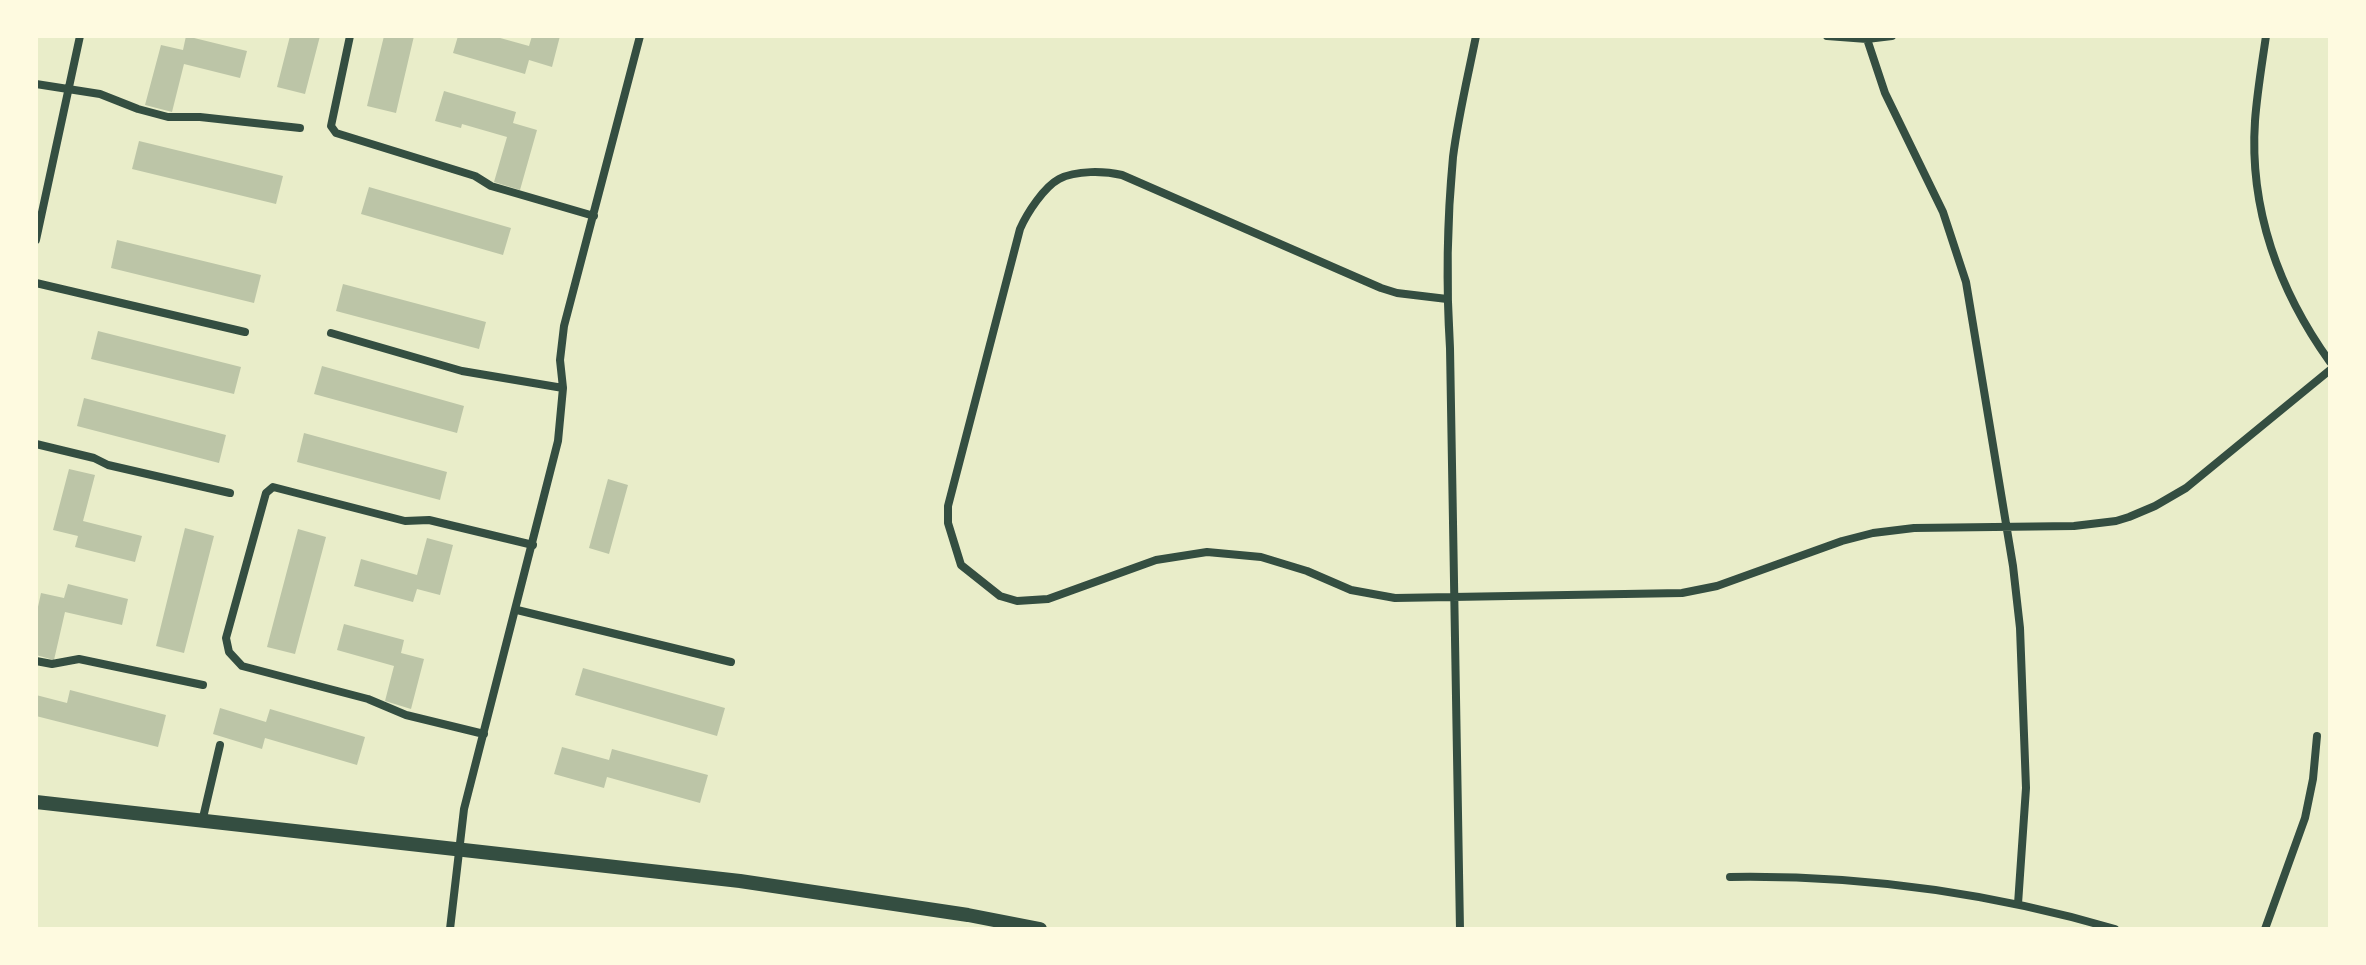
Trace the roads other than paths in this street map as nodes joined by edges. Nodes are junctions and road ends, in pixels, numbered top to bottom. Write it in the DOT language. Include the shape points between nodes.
graph roads {
  1 [pos="80,36"];
  2 [pos="350,36"];
  3 [pos="640,36"];
  4 [pos="1476,36"];
  5 [pos="1827,36"];
  6 [pos="1892,36"];
  7 [pos="2266,36"];
  8 [pos="1867,39"];
  9 [pos="36,84"];
  10 [pos="69,89"];
  11 [pos="300,128"];
  12 [pos="594,216"];
  13 [pos="36,240"];
  14 [pos="36,283"];
  15 [pos="1447,299"];
  16 [pos="245,332"];
  17 [pos="331,333"];
  18 [pos="2330,362"];
  19 [pos="2330,370"];
  20 [pos="563,388"];
  21 [pos="36,444"];
  22 [pos="230,493"];
  23 [pos="2007,527"];
  24 [pos="533,545"];
  25 [pos="1453,598"];
  26 [pos="517,610"];
  27 [pos="36,661"];
  28 [pos="731,662"];
  29 [pos="203,685"];
  30 [pos="484,734"];
  31 [pos="2317,736"];
  32 [pos="220,745"];
  33 [pos="36,802"];
  34 [pos="202,822"];
  35 [pos="459,850"];
  36 [pos="1730,877"];
  37 [pos="2018,904"];
  38 [pos="450,929"];
  39 [pos="1040,929"];
  40 [pos="1460,929"];
  41 [pos="2115,929"];
  42 [pos="2265,929"];
  1 -- 10 [label="street"];
  2 -- 12 [label="street" via="331,126 336,133"];
  3 -- 12 [label="street"];
  4 -- 15 [label="street" via="1454,154"];
  5 -- 8 [label="street"];
  6 -- 8 [label="street"];
  7 -- 18 [label="street" via="2255,120 2258,197 2286,289"];
  8 -- 23 [label="street" via="1885,93 1961,260"];
  9 -- 10 [label="street"];
  10 -- 11 [label="street" via="168,117"];
  10 -- 13 [label="street"];
  12 -- 20 [label="street" via="564,326"];
  14 -- 16 [label="street"];
  15 -- 25 [label="street"];
  15 -- 25 [label="street" via="1381,288 1122,175 1100,170 1059,179 1029,210 1020,229 948,506 948,523 961,565 1000,596 1017,601 1048,599 1156,560 1207,552 1261,557 1373,596"];
  17 -- 20 [label="street" via="462,371"];
  19 -- 23 [label="street" via="2186,488 2155,506 2116,521"];
  20 -- 24 [label="street" via="558,441"];
  21 -- 22 [label="street"];
  23 -- 25 [label="street" via="1873,533 1682,593"];
  23 -- 37 [label="street" via="2026,736"];
  24 -- 26 [label="street"];
  24 -- 30 [label="street" via="429,520 405,521 273,487 266,493 226,638 229,652 242,666"];
  25 -- 40 [label="street"];
  26 -- 28 [label="street"];
  26 -- 30 [label="street"];
  27 -- 29 [label="street" via="79,659"];
  30 -- 35 [label="street"];
  31 -- 42 [label="street" via="2305,818"];
  32 -- 34 [label="street"];
  33 -- 34 [label="street"];
  34 -- 35 [label="street"];
  35 -- 38 [label="street"];
  35 -- 39 [label="street" via="740,881"];
  36 -- 37 [label="street" via="1892,884"];
  37 -- 41 [label="street"];
}
